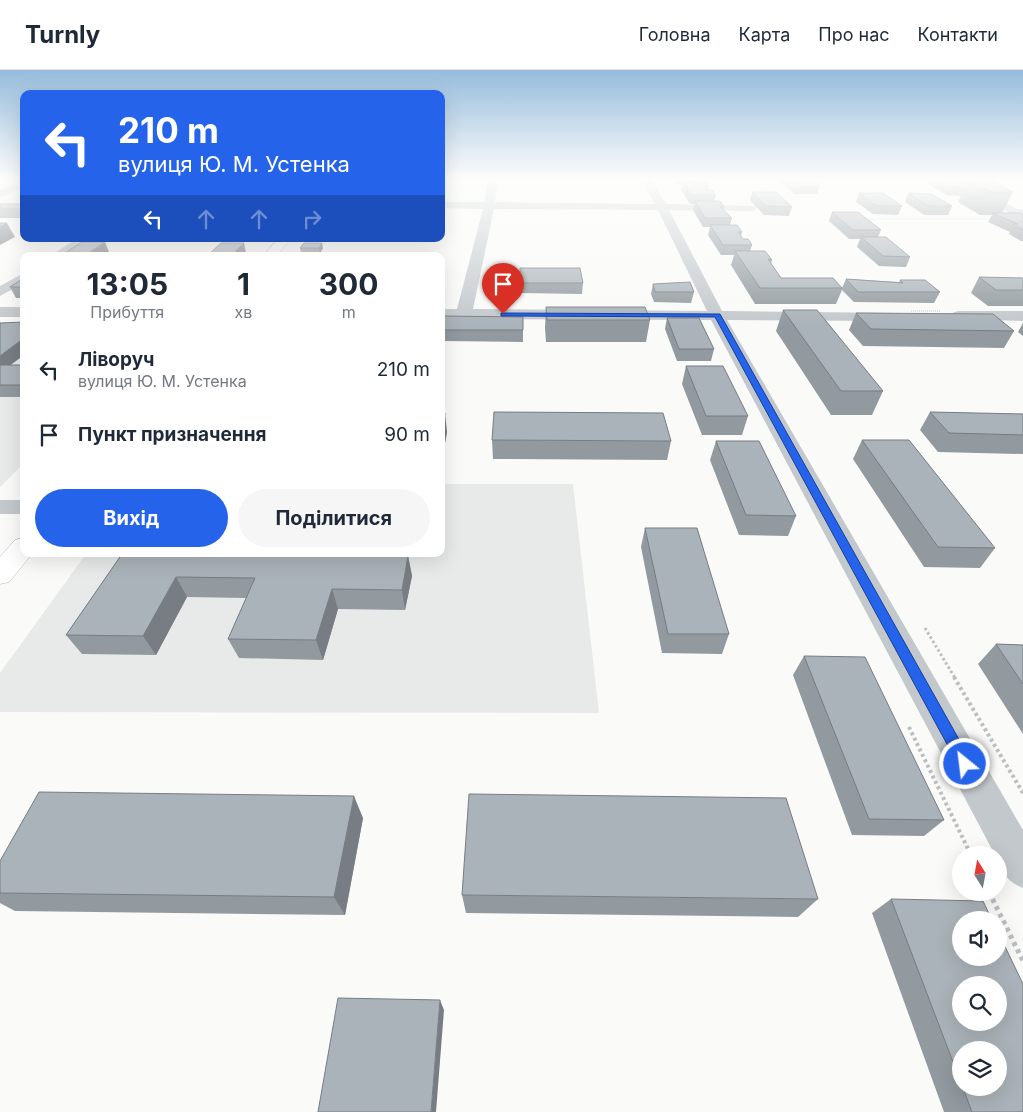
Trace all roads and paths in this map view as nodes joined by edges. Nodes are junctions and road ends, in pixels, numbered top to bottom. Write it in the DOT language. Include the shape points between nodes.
graph roads {
  1 [pos="484,227"];
  2 [pos="672,227"];
  3 [pos="79,242"];
  4 [pos="282,242"];
  5 [pos="63,252"];
  6 [pos="273,252"];
  7 [pos="20,280"];
  8 [pos="0,292"];
  9 [pos="0,312"];
  10 [pos="20,312"];
  11 [pos="445,314"];
  12 [pos="464,314"];
  13 [pos="717,315"];
  14 [pos="1023,316"];
  15 [pos="847,328"];
  16 [pos="983,329"];
  17 [pos="0,507"];
  18 [pos="20,507"];
  19 [pos="20,551"];
  20 [pos="0,575"];
  21 [pos="1023,868"];
  22 [pos="993,901"];
  23 [pos="1023,961"];
  1 -- 12 [label="street"];
  2 -- 13 [label="street"];
  3 -- 5 [label="street"];
  4 -- 6 [label="main road"];
  7 -- 8 [label="street"];
  9 -- 10 [label="street"];
  11 -- 12 [label="street"];
  12 -- 13 [label="street"];
  13 -- 15 [label="street" via="905,322"];
  13 -- 21 [label="street"];
  14 -- 16 [label="street" via="944,322"];
  17 -- 18 [label="street"];
  19 -- 20 [label="main road"];
  22 -- 23 [label="path"];
}
